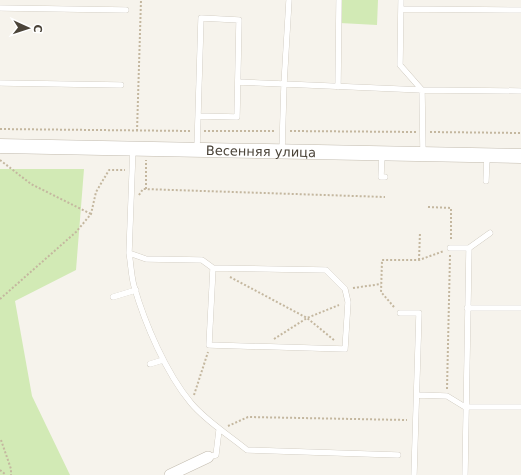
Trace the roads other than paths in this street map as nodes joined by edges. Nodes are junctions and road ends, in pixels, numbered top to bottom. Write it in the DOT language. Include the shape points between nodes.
graph roads {
  1 [pos="289,0"];
  2 [pos="339,0"];
  3 [pos="401,0"];
  4 [pos="0,8"];
  5 [pos="401,9"];
  6 [pos="126,10"];
  7 [pos="521,10"];
  8 [pos="238,82"];
  9 [pos="0,83"];
  10 [pos="284,84"];
  11 [pos="121,85"];
  12 [pos="338,87"];
  13 [pos="422,90"];
  14 [pos="521,91"];
  15 [pos="198,116"];
  16 [pos="0,146"];
  17 [pos="140,148"];
  18 [pos="197,149"];
  19 [pos="282,151"];
  20 [pos="382,153"];
  21 [pos="423,154"];
  22 [pos="487,156"];
  23 [pos="521,156"];
  24 [pos="385,178"];
  25 [pos="486,181"];
  26 [pos="490,233"];
  27 [pos="450,248"];
  28 [pos="469,248"];
  29 [pos="129,253"];
  30 [pos="213,268"];
  31 [pos="136,290"];
  32 [pos="113,297"];
  33 [pos="467,308"];
  34 [pos="521,308"];
  35 [pos="400,312"];
  36 [pos="162,360"];
  37 [pos="150,364"];
  38 [pos="417,395"];
  39 [pos="465,407"];
  40 [pos="521,407"];
  41 [pos="219,430"];
  42 [pos="398,455"];
  43 [pos="208,457"];
  44 [pos="170,475"];
  45 [pos="414,475"];
  46 [pos="465,475"];
  1 -- 10 [label="lane"];
  2 -- 12 [label="lane"];
  3 -- 5 [label="lane"];
  4 -- 6 [label="lane"];
  5 -- 7 [label="lane"];
  5 -- 13 [label="lane" via="400,64"];
  8 -- 10 [label="lane"];
  8 -- 15 [label="lane" via="237,117"];
  8 -- 15 [label="lane" via="239,20 201,18"];
  9 -- 11 [label="lane"];
  10 -- 12 [label="lane"];
  10 -- 19 [label="lane"];
  12 -- 13 [label="lane"];
  13 -- 14 [label="lane"];
  13 -- 21 [label="lane"];
  15 -- 18 [label="lane"];
  16 -- 17 [label="street, Весенняя улица"];
  17 -- 18 [label="street, Весенняя улица"];
  17 -- 29 [label="lane" via="133,170"];
  18 -- 19 [label="street, Весенняя улица"];
  19 -- 20 [label="street, Весенняя улица"];
  20 -- 21 [label="street, Весенняя улица"];
  20 -- 24 [label="lane" via="381,177"];
  21 -- 22 [label="street, Весенняя улица"];
  22 -- 23 [label="street, Весенняя улица"];
  22 -- 25 [label="lane"];
  26 -- 28 [label="lane"];
  27 -- 28 [label="lane"];
  28 -- 33 [label="lane"];
  29 -- 30 [label="lane" via="146,259 202,260"];
  29 -- 31 [label="lane"];
  30 -- 30 [label="lane" via="210,345 345,349 348,302 346,289 326,270"];
  31 -- 32 [label="lane"];
  31 -- 36 [label="lane"];
  33 -- 34 [label="lane"];
  33 -- 39 [label="lane"];
  35 -- 38 [label="lane" via="419,313"];
  36 -- 37 [label="lane"];
  36 -- 41 [label="lane" via="191,404"];
  38 -- 39 [label="lane" via="447,396"];
  38 -- 45 [label="lane"];
  39 -- 40 [label="lane"];
  39 -- 46 [label="lane"];
  41 -- 42 [label="lane" via="247,450"];
  41 -- 43 [label="lane" via="216,455"];
  43 -- 44 [label="street"];
}
